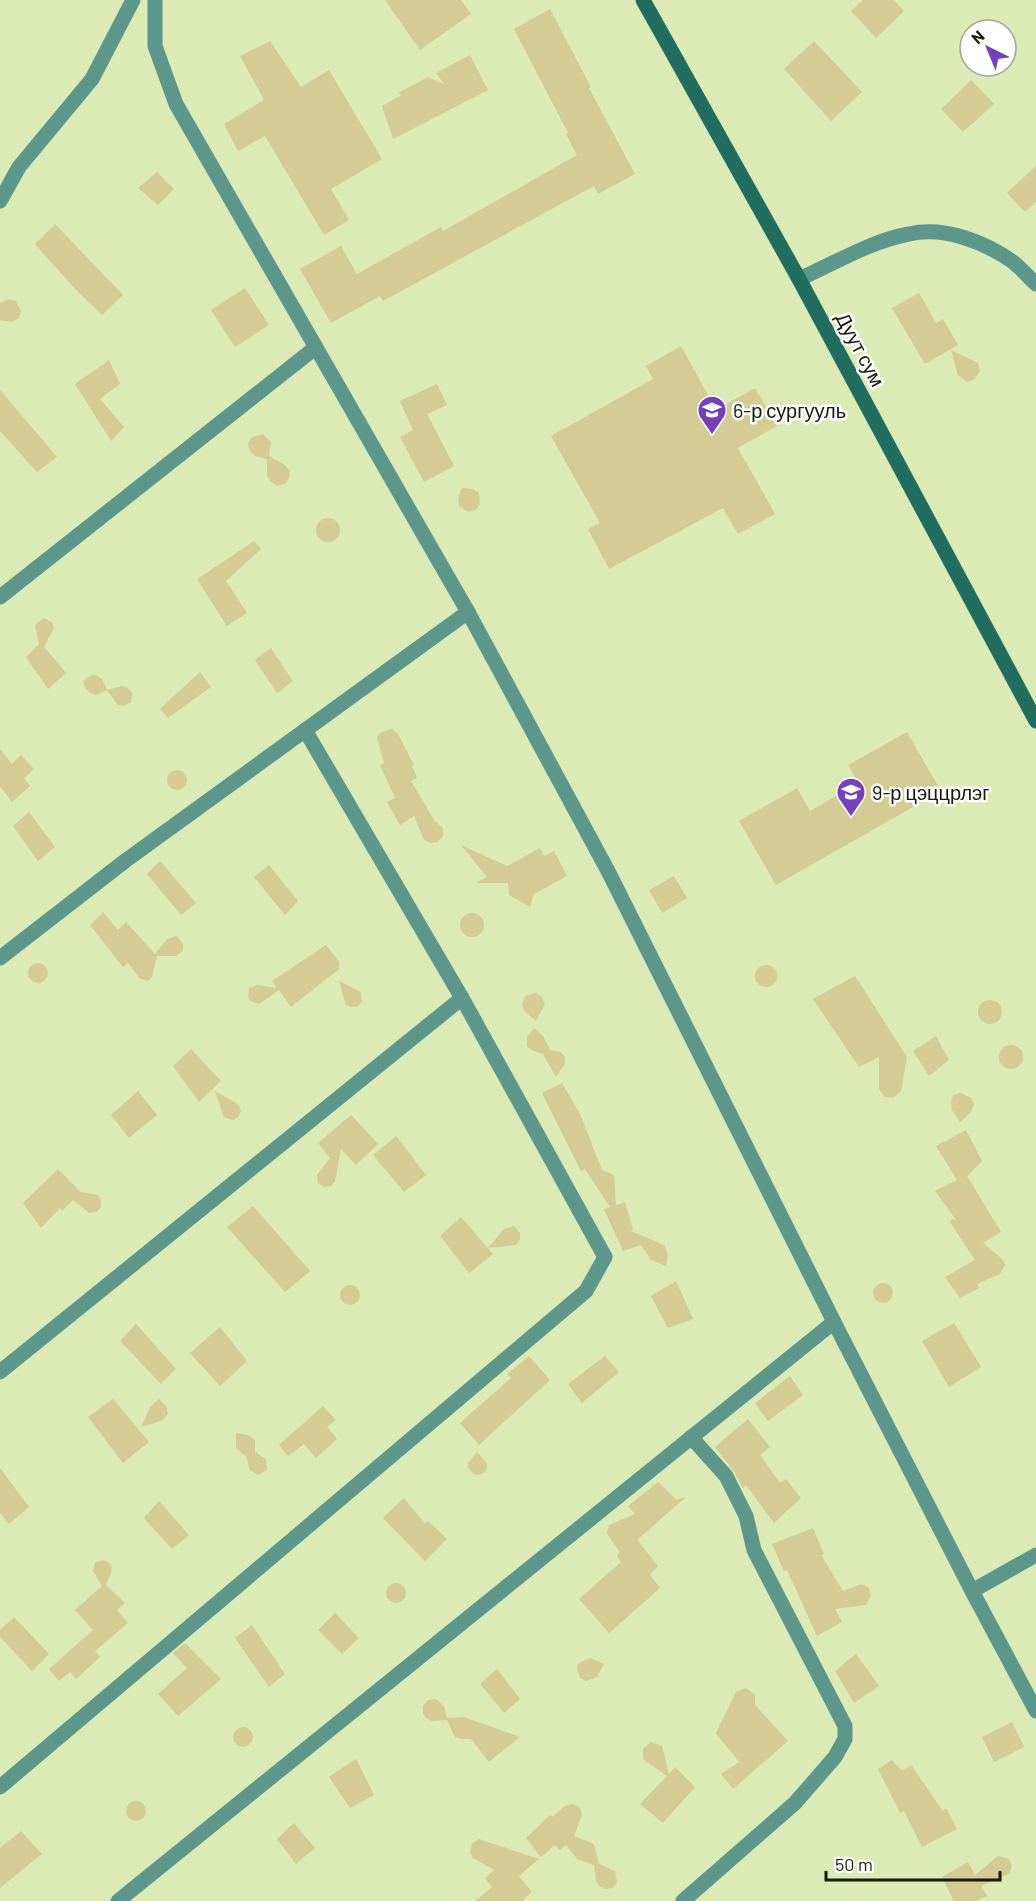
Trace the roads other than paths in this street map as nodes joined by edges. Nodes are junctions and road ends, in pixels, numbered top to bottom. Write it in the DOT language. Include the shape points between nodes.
graph roads {
  1 [pos="133,0"];
  2 [pos="155,0"];
  3 [pos="643,0"];
  4 [pos="0,201"];
  5 [pos="799,279"];
  6 [pos="1036,284"];
  7 [pos="315,348"];
  8 [pos="0,597"];
  9 [pos="468,612"];
  10 [pos="1036,721"];
  11 [pos="305,730"];
  12 [pos="0,958"];
  13 [pos="462,998"];
  14 [pos="834,1322"];
  15 [pos="0,1372"];
  16 [pos="691,1437"];
  17 [pos="1036,1555"];
  18 [pos="972,1591"];
  19 [pos="1036,1712"];
  20 [pos="0,1787"];
  21 [pos="118,1901"];
  22 [pos="683,1901"];
  1 -- 4 [label="street" via="92,79 19,167"];
  2 -- 7 [label="street" via="155,46 176,104"];
  3 -- 5 [label="main road, Дуут сум"];
  5 -- 6 [label="street" via="878,243 911,233 944,233 982,243 1014,263"];
  5 -- 10 [label="main road, Дуут сум"];
  7 -- 8 [label="street"];
  7 -- 9 [label="street"];
  9 -- 11 [label="street"];
  9 -- 14 [label="street" via="608,871"];
  11 -- 12 [label="street"];
  11 -- 13 [label="street"];
  13 -- 15 [label="street"];
  13 -- 20 [label="street" via="605,1257 586,1291"];
  14 -- 16 [label="street"];
  14 -- 18 [label="street"];
  16 -- 21 [label="street"];
  16 -- 22 [label="street" via="726,1476 746,1516 754,1550 845,1726 845,1739 836,1757 795,1803"];
  17 -- 18 [label="street"];
  18 -- 19 [label="street"];
}
